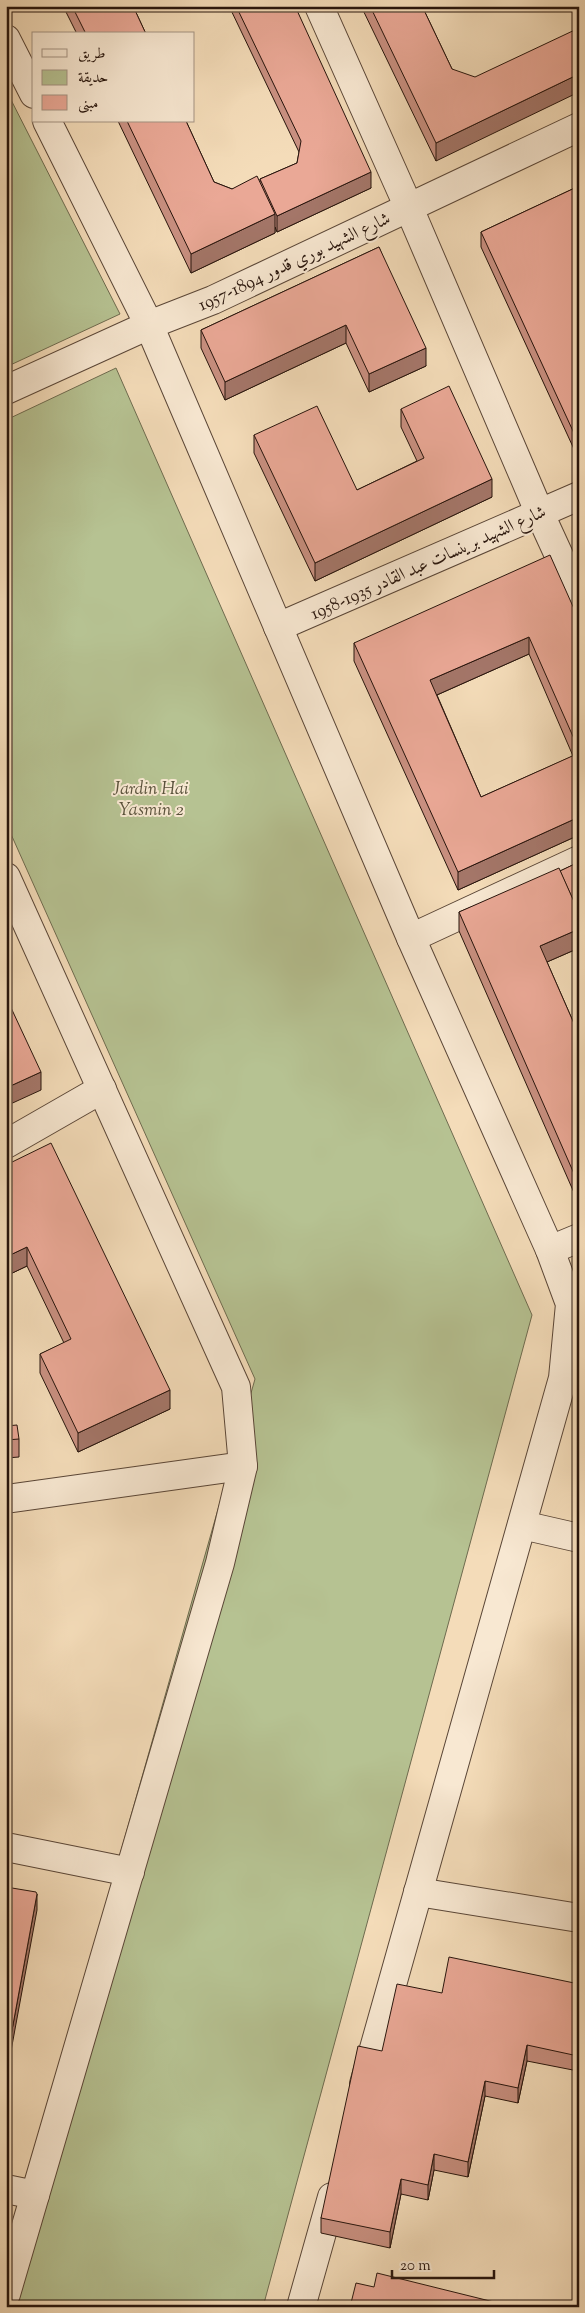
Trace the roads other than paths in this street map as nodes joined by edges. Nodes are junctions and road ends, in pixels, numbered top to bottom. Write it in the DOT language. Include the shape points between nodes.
graph roads {
  1 [pos="319,6"];
  2 [pos="6,39"];
  3 [pos="32,90"];
  4 [pos="47,122"];
  5 [pos="579,127"];
  6 [pos="409,208"];
  7 [pos="149,326"];
  8 [pos="6,390"];
  9 [pos="579,496"];
  10 [pos="540,514"];
  11 [pos="579,599"];
  12 [pos="278,627"];
  13 [pos="579,860"];
  14 [pos="6,877"];
  15 [pos="411,938"];
  16 [pos="102,1089"];
  17 [pos="6,1144"];
  18 [pos="579,1238"];
  19 [pos="550,1250"];
  20 [pos="243,1466"];
  21 [pos="6,1499"];
  22 [pos="522,1525"];
  23 [pos="579,1538"];
  24 [pos="6,1847"];
  25 [pos="130,1872"];
  26 [pos="418,1892"];
  27 [pos="579,1918"];
  28 [pos="357,2109"];
  29 [pos="338,2175"];
  30 [pos="6,2189"];
  31 [pos="35,2195"];
  32 [pos="6,2294"];
  33 [pos="301,2307"];
  1 -- 6 [label="street"];
  2 -- 3 [label="street"];
  4 -- 7 [label="street"];
  5 -- 6 [label="street, شارع الشهيد بوري قدور 1894-1957"];
  6 -- 7 [label="street, شارع الشهيد بوري قدور 1894-1957" via="213,300"];
  6 -- 10 [label="street"];
  7 -- 8 [label="street, شارع الشهيد بوري قدور 1894-1957"];
  7 -- 12 [label="street"];
  9 -- 10 [label="street, شارع الشهيد برينسات عبد القادر 1935-1958"];
  10 -- 11 [label="street"];
  10 -- 12 [label="street, شارع الشهيد برينسات عبد القادر 1935-1958"];
  12 -- 15 [label="street"];
  13 -- 15 [label="street"];
  14 -- 16 [label="street"];
  15 -- 19 [label="street"];
  16 -- 17 [label="street"];
  16 -- 20 [label="street" via="236,1387"];
  18 -- 19 [label="street"];
  19 -- 22 [label="street" via="570,1304 563,1378"];
  20 -- 21 [label="street"];
  20 -- 25 [label="street" via="220,1563"];
  22 -- 23 [label="street"];
  22 -- 26 [label="street"];
  24 -- 25 [label="street"];
  25 -- 31 [label="street"];
  26 -- 27 [label="street"];
  26 -- 28 [label="street"];
  29 -- 33 [label="street"];
  30 -- 31 [label="street"];
  31 -- 32 [label="street"];
}
